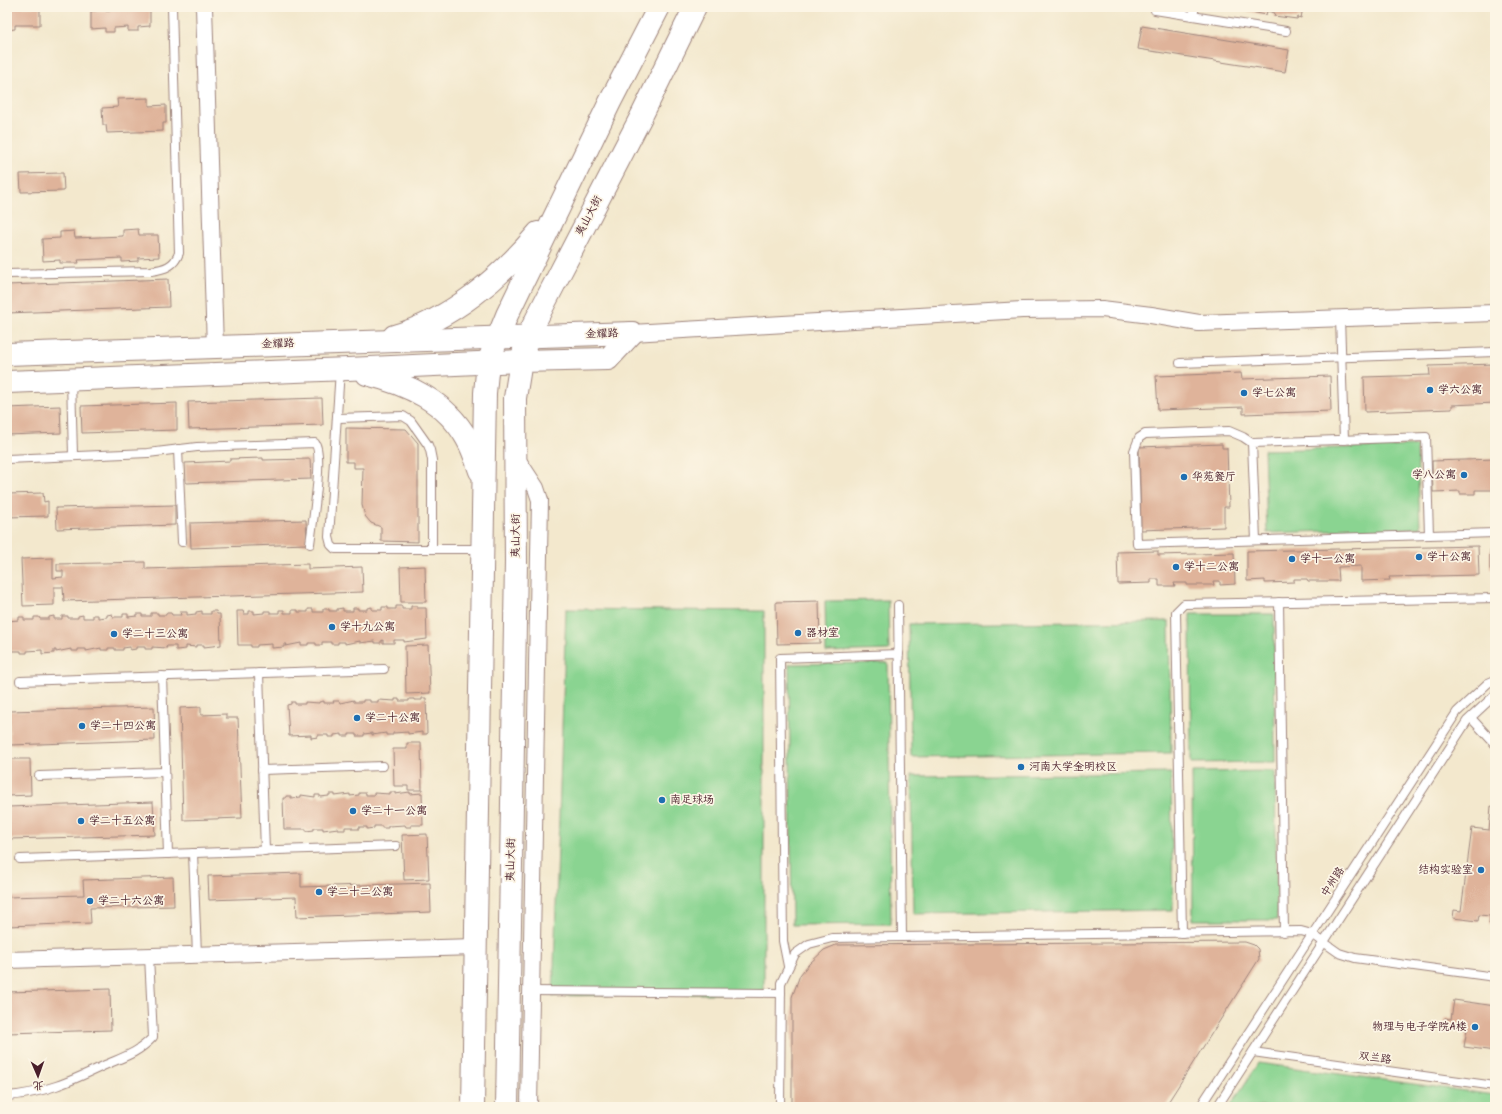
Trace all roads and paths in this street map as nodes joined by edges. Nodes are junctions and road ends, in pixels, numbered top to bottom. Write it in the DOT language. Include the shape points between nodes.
graph roads {
  1 [pos="172,7"];
  2 [pos="204,7"];
  3 [pos="659,7"];
  4 [pos="695,7"];
  5 [pos="1195,7"];
  6 [pos="1155,10"];
  7 [pos="1193,16"];
  8 [pos="1286,31"];
  9 [pos="558,209"];
  10 [pos="7,274"];
  11 [pos="1495,313"];
  12 [pos="1340,318"];
  13 [pos="632,333"];
  14 [pos="528,336"];
  15 [pos="498,337"];
  16 [pos="368,343"];
  17 [pos="214,346"];
  18 [pos="1495,352"];
  19 [pos="7,354"];
  20 [pos="1342,357"];
  21 [pos="521,360"];
  22 [pos="488,362"];
  23 [pos="1180,363"];
  24 [pos="344,370"];
  25 [pos="71,380"];
  26 [pos="7,382"];
  27 [pos="338,418"];
  28 [pos="1344,440"];
  29 [pos="1252,443"];
  30 [pos="178,449"];
  31 [pos="74,456"];
  32 [pos="515,456"];
  33 [pos="7,459"];
  34 [pos="484,481"];
  35 [pos="1495,532"];
  36 [pos="1429,535"];
  37 [pos="1256,540"];
  38 [pos="182,542"];
  39 [pos="310,544"];
  40 [pos="432,549"];
  41 [pos="482,549"];
  42 [pos="1495,598"];
  43 [pos="1278,602"];
  44 [pos="898,605"];
  45 [pos="899,654"];
  46 [pos="384,669"];
  47 [pos="259,673"];
  48 [pos="162,676"];
  49 [pos="1495,680"];
  50 [pos="20,681"];
  51 [pos="1495,695"];
  52 [pos="1471,718"];
  53 [pos="1495,744"];
  54 [pos="383,766"];
  55 [pos="262,770"];
  56 [pos="165,772"];
  57 [pos="39,776"];
  58 [pos="396,846"];
  59 [pos="265,851"];
  60 [pos="193,853"];
  61 [pos="168,854"];
  62 [pos="20,859"];
  63 [pos="1284,932"];
  64 [pos="1182,933"];
  65 [pos="1312,934"];
  66 [pos="902,937"];
  67 [pos="1323,943"];
  68 [pos="476,947"];
  69 [pos="196,955"];
  70 [pos="149,956"];
  71 [pos="7,960"];
  72 [pos="788,966"];
  73 [pos="1495,977"];
  74 [pos="531,991"];
  75 [pos="780,993"];
  76 [pos="1253,1052"];
  77 [pos="1495,1086"];
  78 [pos="7,1096"];
  79 [pos="473,1107"];
  80 [pos="506,1107"];
  81 [pos="529,1107"];
  82 [pos="780,1107"];
  83 [pos="1200,1107"];
  84 [pos="1217,1107"];
  1 -- 10 [label="lane" via="179,253 177,259 167,268 151,271"];
  2 -- 17 [label="street"];
  3 -- 9 [label="main road"];
  4 -- 14 [label="main road, 夷山大街"];
  5 -- 7 [label="lane"];
  6 -- 7 [label="lane"];
  7 -- 8 [label="lane"];
  9 -- 15 [label="main road"];
  9 -- 16 [label="main road" via="519,256 456,308 400,334"];
  11 -- 12 [label="street"];
  12 -- 13 [label="street" via="1199,323 1102,309 1022,310"];
  12 -- 20 [label="lane"];
  13 -- 14 [label="main road, 金耀路"];
  13 -- 21 [label="main road, 金耀路" via="608,359"];
  14 -- 15 [label="main road, 金耀路"];
  14 -- 21 [label="main road, 夷山大街"];
  15 -- 16 [label="main road, 金耀路"];
  15 -- 22 [label="main road"];
  16 -- 17 [label="main road, 金耀路"];
  17 -- 19 [label="main road, 金耀路"];
  18 -- 20 [label="lane"];
  20 -- 23 [label="lane"];
  20 -- 28 [label="lane"];
  21 -- 22 [label="main road, 金耀路"];
  21 -- 32 [label="main road, 夷山大街" via="515,398"];
  22 -- 24 [label="main road, 金耀路"];
  22 -- 34 [label="main road"];
  24 -- 25 [label="main road, 金耀路"];
  24 -- 27 [label="lane"];
  24 -- 34 [label="main road" via="369,374 411,388 439,404 457,423 468,440"];
  25 -- 26 [label="main road, 金耀路"];
  25 -- 31 [label="lane"];
  27 -- 40 [label="lane" via="403,416 411,421 428,445 432,460"];
  27 -- 40 [label="lane" via="329,537 331,545 335,549"];
  28 -- 29 [label="lane"];
  28 -- 36 [label="lane" via="1426,438"];
  29 -- 37 [label="lane"];
  29 -- 37 [label="lane" via="1229,431 1145,434 1139,438 1134,451 1137,544"];
  30 -- 31 [label="lane"];
  30 -- 38 [label="lane"];
  30 -- 39 [label="lane" via="315,443 318,452 317,480"];
  31 -- 33 [label="lane"];
  32 -- 74 [label="street" via="536,488 540,500"];
  32 -- 80 [label="main road, 夷山大街" via="516,569"];
  34 -- 41 [label="main road"];
  35 -- 36 [label="lane"];
  36 -- 37 [label="lane"];
  40 -- 41 [label="lane"];
  41 -- 68 [label="main road"];
  42 -- 43 [label="lane"];
  43 -- 63 [label="lane"];
  43 -- 64 [label="lane" via="1184,604 1176,612"];
  44 -- 45 [label="lane"];
  45 -- 66 [label="lane"];
  45 -- 72 [label="lane" via="780,658 783,941"];
  46 -- 47 [label="lane"];
  47 -- 48 [label="lane"];
  47 -- 55 [label="lane"];
  48 -- 50 [label="lane"];
  48 -- 56 [label="lane"];
  49 -- 65 [label="lane, 中州路" via="1488,683 1457,712"];
  51 -- 52 [label="lane"];
  52 -- 53 [label="lane"];
  52 -- 67 [label="lane"];
  54 -- 55 [label="lane"];
  55 -- 59 [label="lane"];
  56 -- 57 [label="lane"];
  56 -- 61 [label="lane"];
  58 -- 59 [label="lane"];
  59 -- 60 [label="lane"];
  60 -- 61 [label="lane"];
  60 -- 69 [label="lane"];
  61 -- 62 [label="lane"];
  63 -- 64 [label="lane"];
  63 -- 65 [label="lane" via="1301,931"];
  64 -- 66 [label="lane"];
  65 -- 67 [label="lane"];
  65 -- 83 [label="lane, 中州路"];
  66 -- 72 [label="lane" via="832,938 809,944 795,954"];
  67 -- 73 [label="lane" via="1339,953 1355,958"];
  67 -- 76 [label="lane"];
  68 -- 69 [label="street"];
  68 -- 79 [label="main road"];
  69 -- 70 [label="street"];
  70 -- 71 [label="street"];
  70 -- 78 [label="lane" via="153,1037 142,1049 59,1086 39,1092"];
  72 -- 75 [label="lane"];
  74 -- 75 [label="lane"];
  74 -- 81 [label="street"];
  75 -- 82 [label="lane"];
  76 -- 77 [label="lane, 双兰路"];
  76 -- 84 [label="lane"];
}
